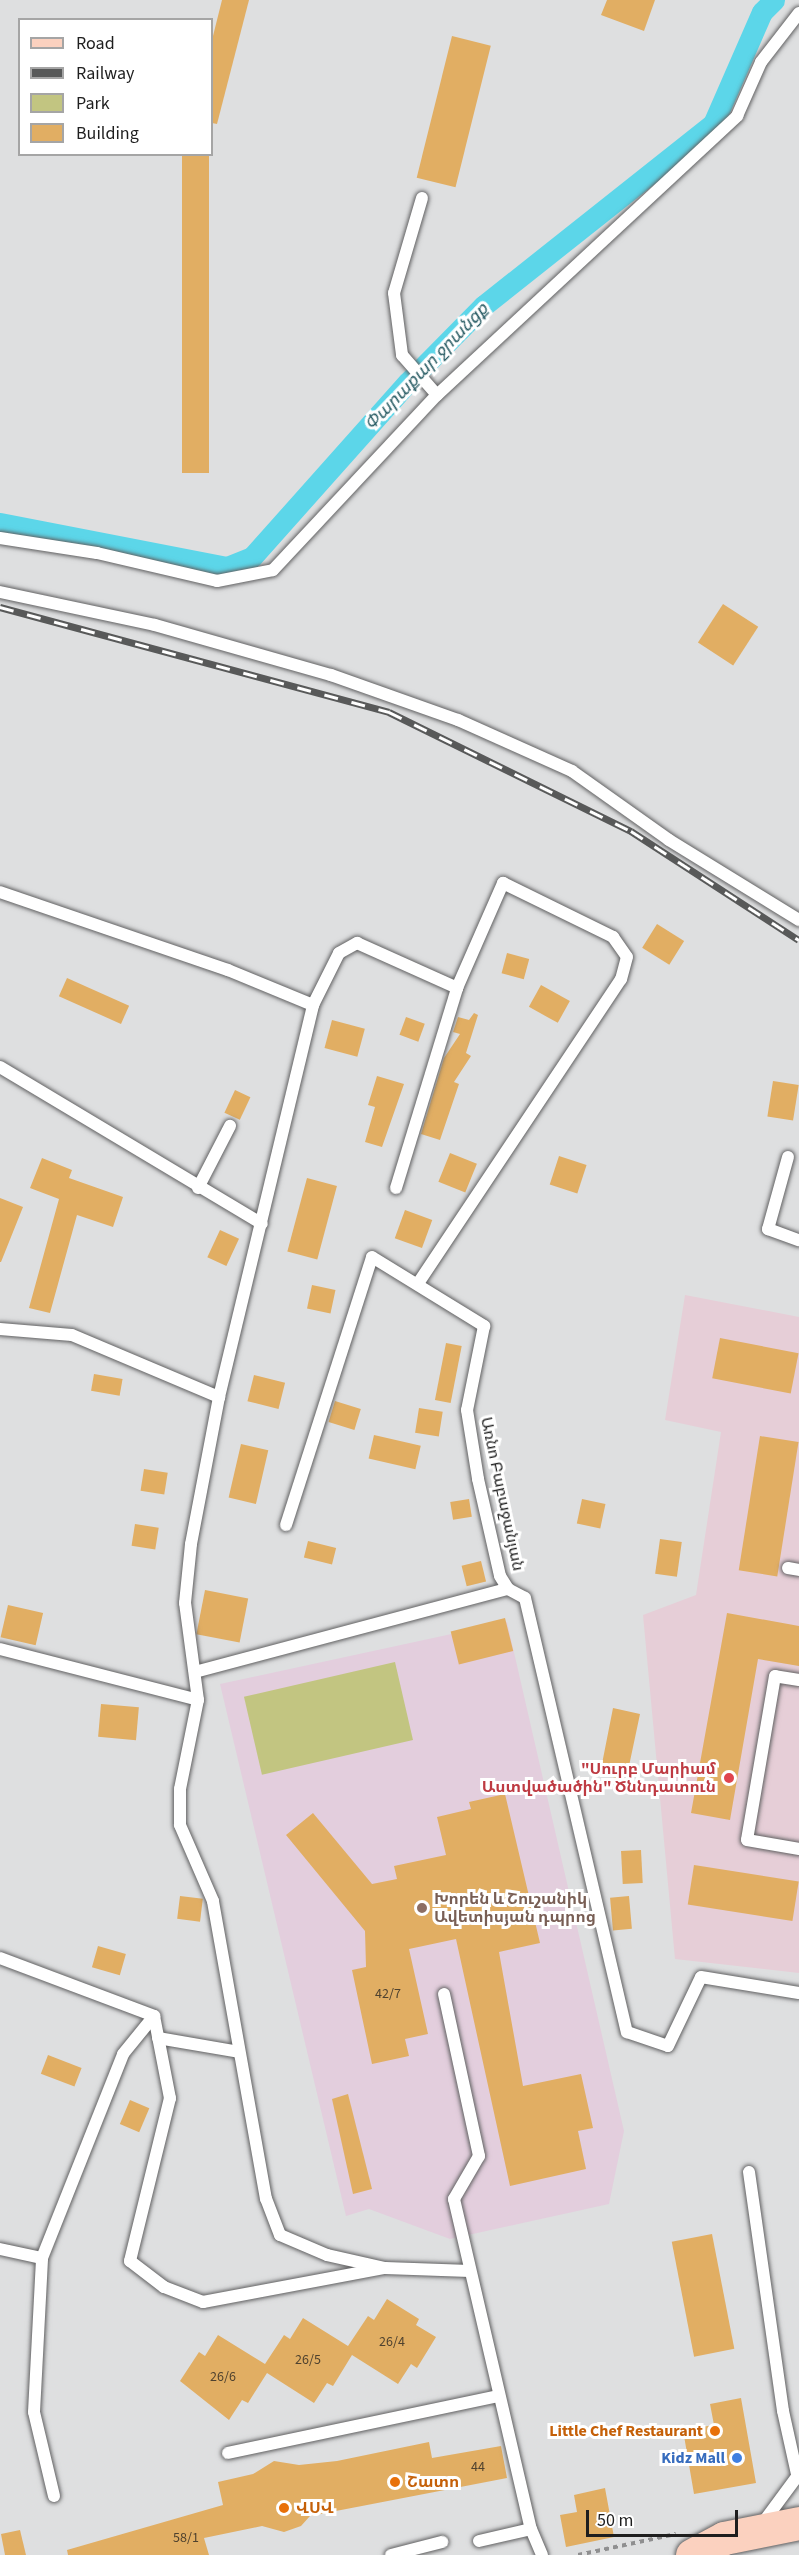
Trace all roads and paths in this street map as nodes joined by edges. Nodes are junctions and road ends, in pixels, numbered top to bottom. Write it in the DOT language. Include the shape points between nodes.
graph roads {
  1 [pos="799,13"];
  2 [pos="422,198"];
  3 [pos="437,395"];
  4 [pos="0,538"];
  5 [pos="0,592"];
  6 [pos="0,892"];
  7 [pos="799,920"];
  8 [pos="457,988"];
  9 [pos="313,1005"];
  10 [pos="0,1067"];
  11 [pos="230,1126"];
  12 [pos="788,1157"];
  13 [pos="198,1188"];
  14 [pos="396,1188"];
  15 [pos="262,1224"];
  16 [pos="799,1240"];
  17 [pos="419,1282"];
  18 [pos="0,1329"];
  19 [pos="219,1397"];
  20 [pos="286,1525"];
  21 [pos="508,1589"];
  22 [pos="0,1649"];
  23 [pos="195,1672"];
  24 [pos="799,1680"];
  25 [pos="198,1700"];
  26 [pos="799,1850"];
  27 [pos="0,1958"];
  28 [pos="799,1993"];
  29 [pos="444,1994"];
  30 [pos="154,2016"];
  31 [pos="158,2038"];
  32 [pos="239,2052"];
  33 [pos="749,2172"];
  34 [pos="0,2249"];
  35 [pos="42,2258"];
  36 [pos="385,2268"];
  37 [pos="470,2271"];
  38 [pos="499,2396"];
  39 [pos="228,2453"];
  40 [pos="798,2474"];
  41 [pos="54,2496"];
  42 [pos="799,2523"];
  43 [pos="531,2529"];
  44 [pos="758,2530"];
  45 [pos="478,2541"];
  46 [pos="442,2542"];
  47 [pos="391,2555"];
  48 [pos="542,2555"];
  49 [pos="692,2555"];
  1 -- 3 [label="lane" via="761,62 737,116"];
  2 -- 3 [label="lane" via="394,292 402,355"];
  3 -- 4 [label="lane" via="273,570 217,580 97,553"];
  5 -- 7 [label="lane" via="155,625 331,675 458,720 572,771 669,840"];
  6 -- 9 [label="lane" via="228,970"];
  8 -- 9 [label="lane" via="357,943 339,953"];
  8 -- 14 [label="lane"];
  8 -- 17 [label="lane" via="503,884 613,937 627,957 621,980"];
  9 -- 15 [label="lane" via="271,1170"];
  10 -- 13 [label="lane" via="37,1085"];
  11 -- 13 [label="lane"];
  12 -- 16 [label="lane" via="768,1229"];
  13 -- 15 [label="lane"];
  15 -- 19 [label="lane"];
  17 -- 20 [label="lane, Առնո Բաբաջանյան" via="372,1257"];
  17 -- 21 [label="lane, Առնո Բաբաջանյան" via="484,1326 467,1410 500,1576"];
  18 -- 19 [label="lane" via="72,1335"];
  19 -- 23 [label="lane" via="191,1544 185,1603"];
  21 -- 23 [label="lane"];
  21 -- 28 [label="lane, Առնո Բաբաջանյան" via="525,1598 627,2031 668,2046 701,1977"];
  22 -- 25 [label="lane"];
  23 -- 25 [label="lane"];
  24 -- 26 [label="lane" via="775,1676 747,1840"];
  25 -- 32 [label="lane" via="180,1789 180,1825 213,1901"];
  27 -- 30 [label="lane"];
  29 -- 37 [label="lane" via="479,2156 454,2199"];
  30 -- 31 [label="lane"];
  30 -- 35 [label="lane" via="123,2054"];
  31 -- 32 [label="lane"];
  31 -- 36 [label="lane" via="170,2098 130,2262 164,2287 203,2302"];
  32 -- 36 [label="lane" via="266,2199 280,2235 327,2255"];
  33 -- 40 [label="lane" via="783,2411"];
  34 -- 35 [label="lane"];
  35 -- 41 [label="lane" via="34,2412"];
  36 -- 37 [label="lane"];
  37 -- 38 [label="lane"];
  38 -- 39 [label="lane"];
  38 -- 43 [label="lane"];
  40 -- 44 [label="lane"];
  42 -- 44 [label="main road"];
  43 -- 45 [label="lane"];
  43 -- 48 [label="lane"];
  44 -- 49 [label="main road" via="724,2538"];
  46 -- 47 [label="lane"];
}
